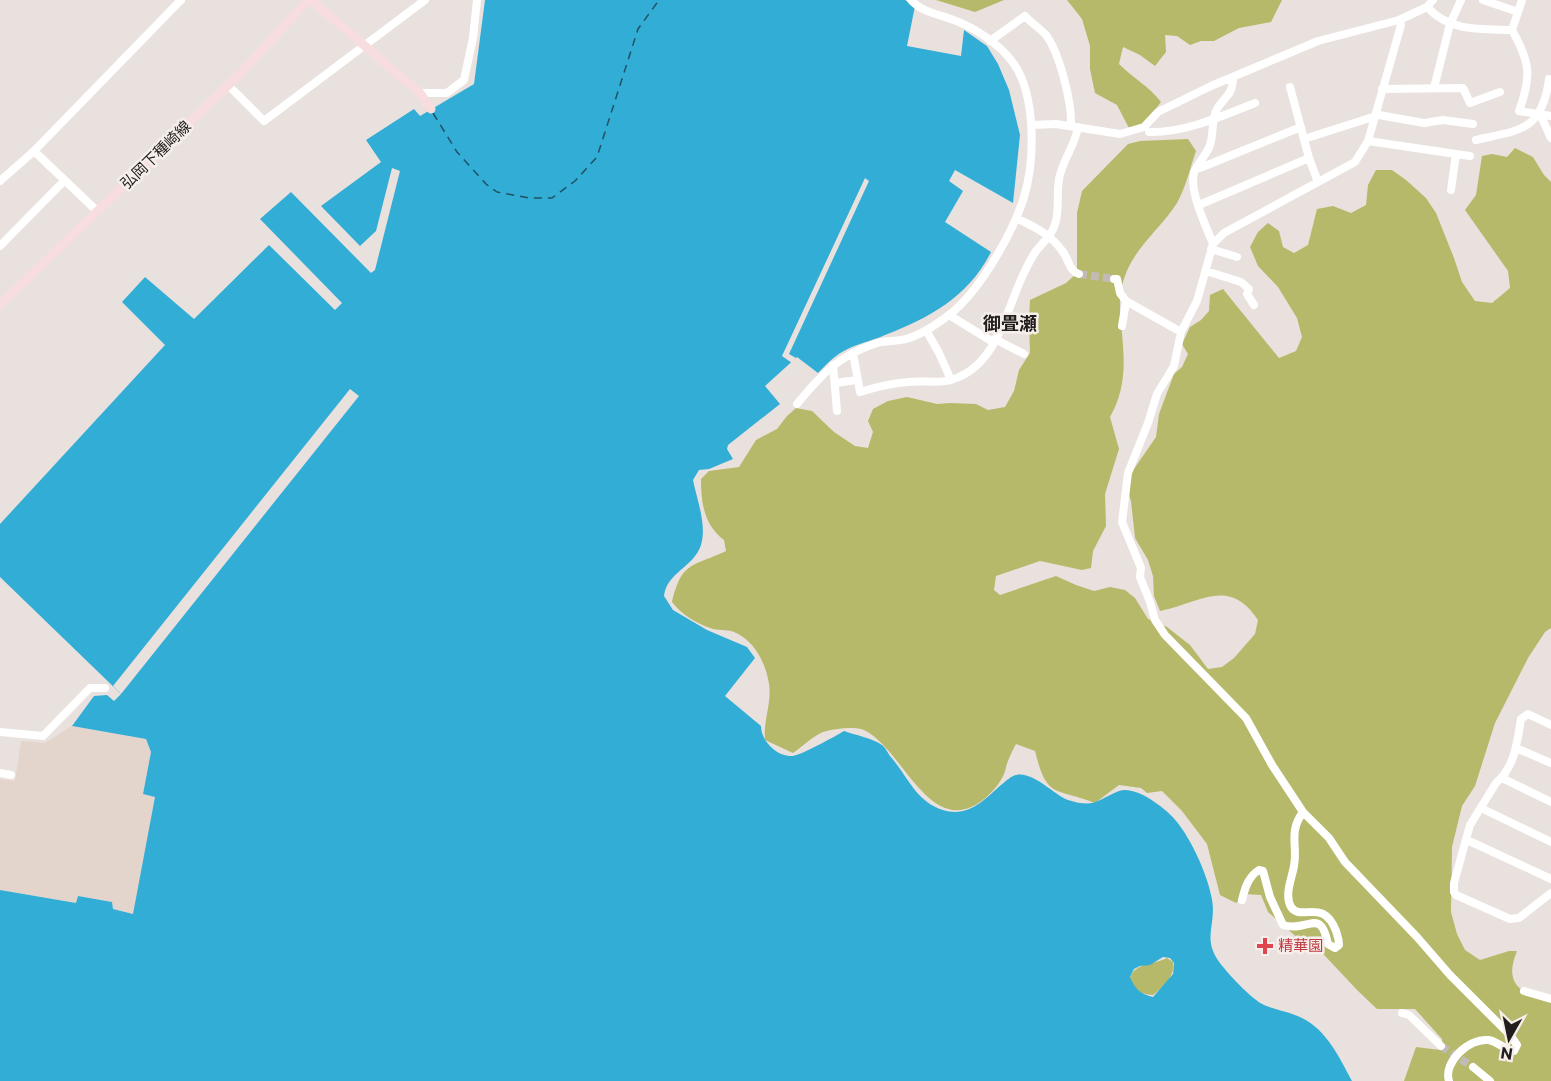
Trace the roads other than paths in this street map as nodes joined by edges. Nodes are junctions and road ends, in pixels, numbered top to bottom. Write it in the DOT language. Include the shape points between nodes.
graph roads {
  1 [pos="181,0"];
  2 [pos="309,0"];
  3 [pos="425,0"];
  4 [pos="477,0"];
  5 [pos="911,0"];
  6 [pos="1433,0"];
  7 [pos="1461,0"];
  8 [pos="1483,0"];
  9 [pos="1522,0"];
  10 [pos="1426,7"];
  11 [pos="1518,12"];
  12 [pos="1399,20"];
  13 [pos="1450,24"];
  14 [pos="1512,30"];
  15 [pos="990,41"];
  16 [pos="364,47"];
  17 [pos="1233,77"];
  18 [pos="1549,79"];
  19 [pos="228,85"];
  20 [pos="1290,87"];
  21 [pos="1434,88"];
  22 [pos="1383,89"];
  23 [pos="1500,92"];
  24 [pos="420,93"];
  25 [pos="1255,103"];
  26 [pos="431,109"];
  27 [pos="1540,114"];
  28 [pos="1551,116"];
  29 [pos="1375,117"];
  30 [pos="1214,118"];
  31 [pos="1473,124"];
  32 [pos="1031,125"];
  33 [pos="1075,127"];
  34 [pos="1300,127"];
  35 [pos="1149,132"];
  36 [pos="1551,138"];
  37 [pos="1304,139"];
  38 [pos="1476,140"];
  39 [pos="1368,141"];
  40 [pos="33,151"];
  41 [pos="1456,154"];
  42 [pos="1470,156"];
  43 [pos="1309,158"];
  44 [pos="1197,168"];
  45 [pos="64,181"];
  46 [pos="0,182"];
  47 [pos="1318,182"];
  48 [pos="1451,190"];
  49 [pos="1199,206"];
  50 [pos="97,211"];
  51 [pos="1016,218"];
  52 [pos="1049,236"];
  53 [pos="0,246"];
  54 [pos="1212,247"];
  55 [pos="1237,257"];
  56 [pos="1206,271"];
  57 [pos="1079,274"];
  58 [pos="1114,279"];
  59 [pos="1126,302"];
  60 [pos="0,305"];
  61 [pos="1254,305"];
  62 [pos="949,315"];
  63 [pos="1122,326"];
  64 [pos="927,330"];
  65 [pos="1181,332"];
  66 [pos="994,341"];
  67 [pos="853,353"];
  68 [pos="1024,354"];
  69 [pos="833,365"];
  70 [pos="857,380"];
  71 [pos="951,380"];
  72 [pos="835,383"];
  73 [pos="797,404"];
  74 [pos="837,411"];
  75 [pos="105,688"];
  76 [pos="1551,725"];
  77 [pos="0,732"];
  78 [pos="1516,748"];
  79 [pos="1551,763"];
  80 [pos="0,773"];
  81 [pos="12,775"];
  82 [pos="1502,778"];
  83 [pos="1551,802"];
  84 [pos="1481,808"];
  85 [pos="1303,812"];
  86 [pos="1467,840"];
  87 [pos="1551,842"];
  88 [pos="1551,879"];
  89 [pos="1551,893"];
  90 [pos="1242,900"];
  91 [pos="1524,991"];
  92 [pos="1551,999"];
  93 [pos="1402,1013"];
  94 [pos="1441,1046"];
  95 [pos="1473,1067"];
  96 [pos="1449,1081"];
  97 [pos="1490,1081"];
  1 -- 40 [label="street"];
  2 -- 16 [label="main road, 弘岡下種崎線"];
  2 -- 19 [label="main road, 弘岡下種崎線"];
  3 -- 16 [label="street"];
  4 -- 24 [label="street" via="464,80 447,93"];
  5 -- 15 [label="street" via="921,9 963,24"];
  6 -- 10 [label="street"];
  7 -- 13 [label="street"];
  8 -- 11 [label="street"];
  9 -- 11 [label="street"];
  10 -- 12 [label="street"];
  10 -- 13 [label="street"];
  11 -- 14 [label="street"];
  12 -- 17 [label="street" via="1318,41"];
  12 -- 22 [label="street" via="1401,25"];
  13 -- 14 [label="street"];
  13 -- 21 [label="street"];
  14 -- 27 [label="street" via="1529,74 1519,111"];
  15 -- 32 [label="street" via="1005,53 1022,79"];
  15 -- 33 [label="street" via="1025,16 1044,32 1064,77"];
  16 -- 19 [label="street" via="264,121"];
  16 -- 24 [label="main road, 弘岡下種崎線"];
  17 -- 30 [label="street" via="1227,98"];
  17 -- 33 [label="street" via="1158,112 1144,127 1130,132"];
  18 -- 27 [label="street"];
  19 -- 50 [label="main road, 弘岡下種崎線"];
  20 -- 34 [label="street"];
  21 -- 22 [label="street"];
  21 -- 23 [label="street" via="1463,88 1470,103"];
  22 -- 29 [label="street"];
  24 -- 26 [label="main road, 弘岡下種崎線"];
  25 -- 30 [label="street"];
  27 -- 28 [label="street"];
  27 -- 36 [label="street"];
  27 -- 38 [label="street" via="1522,128"];
  29 -- 31 [label="street"];
  29 -- 37 [label="street"];
  29 -- 39 [label="street"];
  30 -- 35 [label="street" via="1166,132"];
  30 -- 44 [label="street" via="1209,148"];
  32 -- 33 [label="street"];
  32 -- 51 [label="street" via="1030,172"];
  33 -- 52 [label="street" via="1076,140 1059,178 1055,223"];
  34 -- 37 [label="street"];
  34 -- 44 [label="street"];
  37 -- 43 [label="street"];
  39 -- 41 [label="street"];
  39 -- 47 [label="street" via="1355,162"];
  40 -- 45 [label="street"];
  40 -- 46 [label="street"];
  41 -- 42 [label="street"];
  41 -- 48 [label="street"];
  43 -- 47 [label="street"];
  43 -- 49 [label="street"];
  44 -- 49 [label="street" via="1193,177"];
  45 -- 50 [label="street"];
  45 -- 53 [label="street"];
  47 -- 54 [label="street" via="1224,233"];
  49 -- 54 [label="street"];
  50 -- 60 [label="main road, 弘岡下種崎線"];
  51 -- 52 [label="street"];
  51 -- 62 [label="street" via="986,273"];
  52 -- 57 [label="street" via="1072,271"];
  52 -- 66 [label="street" via="1024,272"];
  54 -- 55 [label="street"];
  54 -- 56 [label="street"];
  56 -- 61 [label="street" via="1241,282 1249,289 1247,294"];
  56 -- 65 [label="street" via="1196,304"];
  58 -- 59 [label="street"];
  59 -- 63 [label="street"];
  59 -- 65 [label="street"];
  62 -- 64 [label="street"];
  62 -- 66 [label="street"];
  64 -- 67 [label="street"];
  64 -- 71 [label="street"];
  65 -- 85 [label="street" via="1174,366 1157,394 1128,473 1122,522 1141,568 1140,577 1155,620 1246,718"];
  66 -- 68 [label="street"];
  66 -- 71 [label="street" via="982,362"];
  67 -- 69 [label="street"];
  67 -- 70 [label="street"];
  69 -- 72 [label="street"];
  69 -- 73 [label="street"];
  70 -- 71 [label="street" via="860,392 910,381"];
  70 -- 72 [label="street"];
  72 -- 74 [label="street"];
  75 -- 77 [label="street" via="90,688 43,736"];
  76 -- 78 [label="street" via="1528,714 1521,719"];
  78 -- 79 [label="street"];
  78 -- 82 [label="street"];
  80 -- 81 [label="street"];
  82 -- 83 [label="street"];
  82 -- 84 [label="street"];
  84 -- 86 [label="street" via="1470,825"];
  84 -- 87 [label="street"];
  85 -- 90 [label="street" via="1294,832 1290,903 1297,912 1328,916 1339,945 1335,948 1328,944 1320,924 1296,928 1283,925 1263,871 1252,875"];
  85 -- 96 [label="street" via="1517,1045 1511,1051 1488,1040 1473,1042 1451,1065"];
  86 -- 88 [label="street"];
  86 -- 89 [label="street" via="1454,883 1456,895 1510,919 1519,918"];
  91 -- 92 [label="street"];
  93 -- 94 [label="street" via="1412,1017"];
  95 -- 97 [label="street"];
}
